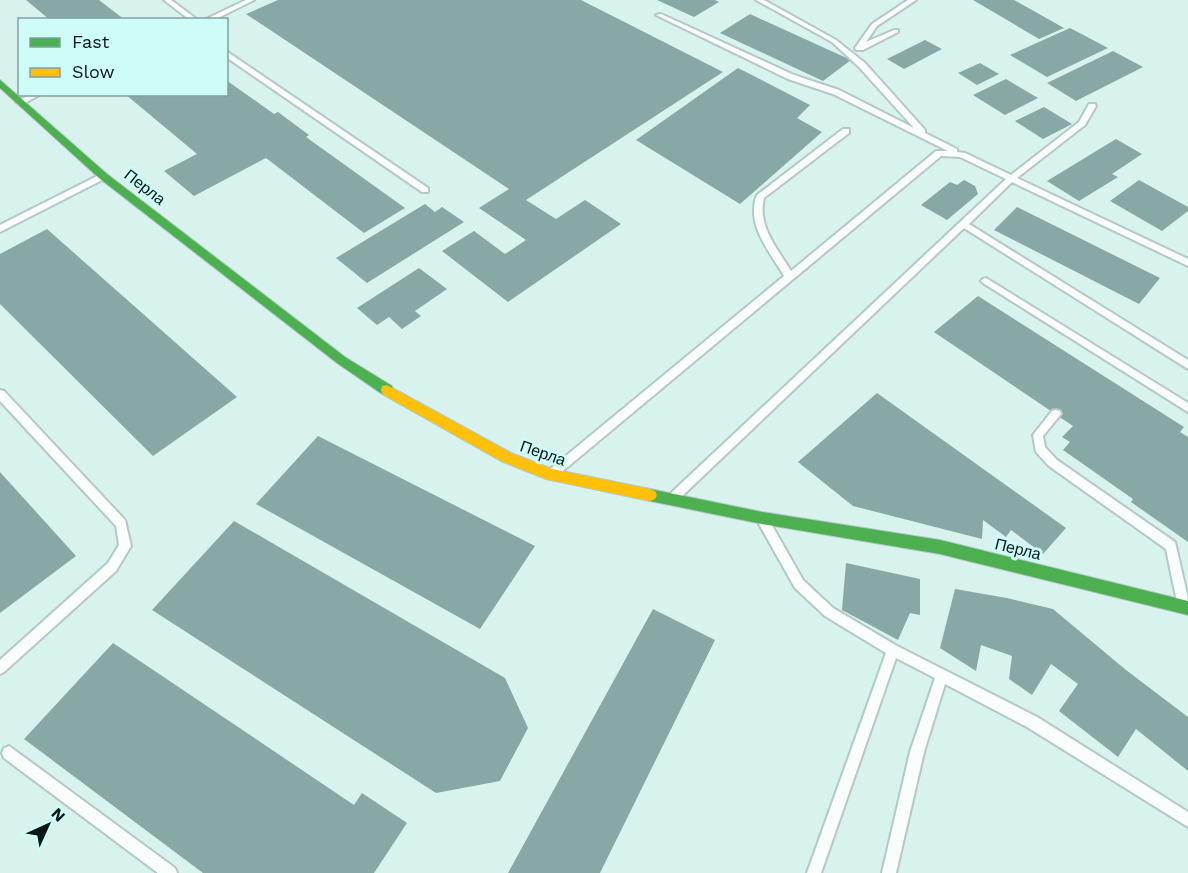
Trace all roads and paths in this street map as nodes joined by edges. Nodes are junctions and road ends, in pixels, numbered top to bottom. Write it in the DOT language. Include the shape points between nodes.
graph roads {
  1 [pos="167,0"];
  2 [pos="251,0"];
  3 [pos="759,0"];
  4 [pos="913,0"];
  5 [pos="659,15"];
  6 [pos="192,18"];
  7 [pos="211,18"];
  8 [pos="896,31"];
  9 [pos="859,48"];
  10 [pos="228,53"];
  11 [pos="862,65"];
  12 [pos="0,83"];
  13 [pos="34,96"];
  14 [pos="20,102"];
  15 [pos="1092,106"];
  16 [pos="846,131"];
  17 [pos="927,138"];
  18 [pos="963,155"];
  19 [pos="103,176"];
  20 [pos="1012,178"];
  21 [pos="425,190"];
  22 [pos="963,224"];
  23 [pos="0,230"];
  24 [pos="1188,263"];
  25 [pos="789,276"];
  26 [pos="986,281"];
  27 [pos="1188,365"];
  28 [pos="0,394"];
  29 [pos="1188,408"];
  30 [pos="1056,414"];
  31 [pos="551,475"];
  32 [pos="671,501"];
  33 [pos="762,518"];
  34 [pos="1186,607"];
  35 [pos="893,650"];
  36 [pos="0,668"];
  37 [pos="942,675"];
  38 [pos="9,753"];
  39 [pos="1188,820"];
  40 [pos="170,873"];
  41 [pos="814,873"];
  42 [pos="889,873"];
  1 -- 6 [label="lane"];
  2 -- 7 [label="lane"];
  3 -- 11 [label="lane" via="834,41"];
  4 -- 9 [label="lane" via="874,25"];
  5 -- 17 [label="lane" via="791,77 836,92"];
  8 -- 9 [label="lane"];
  9 -- 11 [label="lane" via="855,57"];
  10 -- 21 [label="lane"];
  11 -- 17 [label="lane"];
  12 -- 14 [label="street, Перла"];
  13 -- 14 [label="lane"];
  14 -- 19 [label="street, Перла"];
  15 -- 20 [label="lane" via="1082,123"];
  16 -- 25 [label="lane" via="760,197 755,209 761,229"];
  17 -- 18 [label="lane"];
  18 -- 20 [label="lane"];
  18 -- 25 [label="lane" via="946,152 934,156"];
  19 -- 23 [label="lane"];
  19 -- 31 [label="street, Перла" via="341,360 506,457"];
  20 -- 22 [label="lane"];
  20 -- 24 [label="lane"];
  22 -- 27 [label="lane"];
  22 -- 32 [label="lane"];
  25 -- 31 [label="lane"];
  26 -- 29 [label="lane"];
  28 -- 36 [label="lane" via="121,524 125,546 112,567"];
  30 -- 34 [label="lane" via="1038,435 1040,449 1053,463 1171,546"];
  31 -- 32 [label="street, Перла"];
  32 -- 33 [label="street, Перла"];
  33 -- 34 [label="street, Перла" via="940,547"];
  33 -- 35 [label="lane" via="799,584 829,612"];
  35 -- 37 [label="lane"];
  35 -- 41 [label="lane"];
  37 -- 39 [label="lane" via="1032,722"];
  37 -- 42 [label="lane" via="917,752"];
  38 -- 40 [label="lane"];
}
